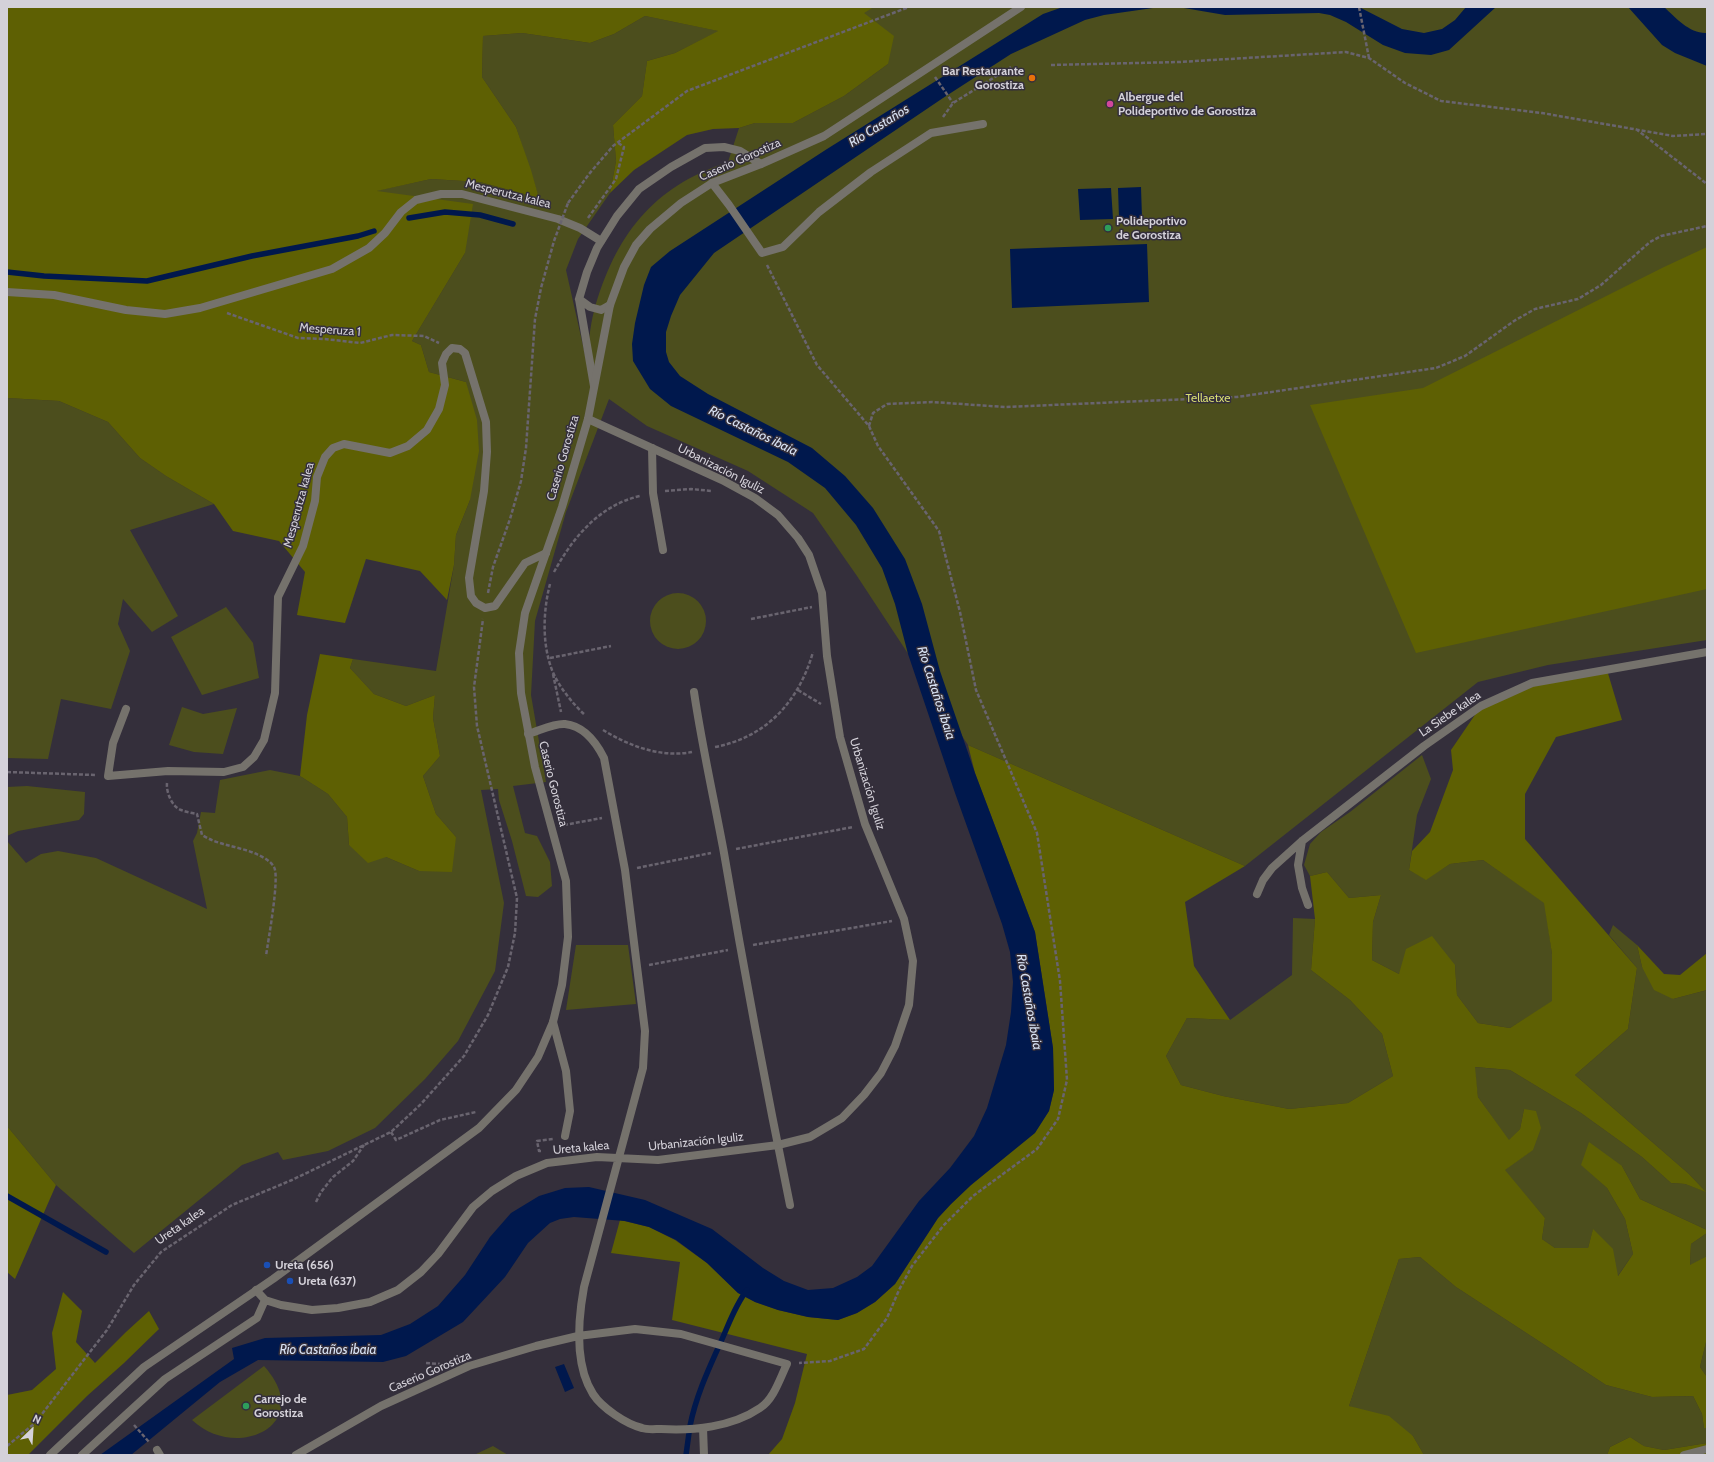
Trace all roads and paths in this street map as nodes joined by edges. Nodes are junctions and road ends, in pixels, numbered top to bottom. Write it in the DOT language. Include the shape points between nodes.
graph roads {
  1 [pos="909,7"];
  2 [pos="1021,7"];
  3 [pos="1359,7"];
  4 [pos="1369,58"];
  5 [pos="1051,65"];
  6 [pos="1011,67"];
  7 [pos="936,79"];
  8 [pos="953,103"];
  9 [pos="984,124"];
  10 [pos="1636,129"];
  11 [pos="931,133"];
  12 [pos="1707,134"];
  13 [pos="617,142"];
  14 [pos="761,164"];
  15 [pos="712,183"];
  16 [pos="1707,184"];
  17 [pos="1707,226"];
  18 [pos="580,228"];
  19 [pos="601,241"];
  20 [pos="762,253"];
  21 [pos="7,292"];
  22 [pos="579,299"];
  23 [pos="610,305"];
  24 [pos="207,306"];
  25 [pos="452,348"];
  26 [pos="594,387"];
  27 [pos="588,419"];
  28 [pos="869,426"];
  29 [pos="652,448"];
  30 [pos="719,492"];
  31 [pos="653,493"];
  32 [pos="663,550"];
  33 [pos="546,553"];
  34 [pos="553,574"];
  35 [pos="551,581"];
  36 [pos="824,607"];
  37 [pos="485,608"];
  38 [pos="751,618"];
  39 [pos="611,646"];
  40 [pos="814,646"];
  41 [pos="1707,652"];
  42 [pos="550,658"];
  43 [pos="552,670"];
  44 [pos="798,690"];
  45 [pos="694,692"];
  46 [pos="126,709"];
  47 [pos="835,712"];
  48 [pos="586,717"];
  49 [pos="564,724"];
  50 [pos="601,729"];
  51 [pos="528,734"];
  52 [pos="703,750"];
  53 [pos="168,771"];
  54 [pos="7,772"];
  55 [pos="108,776"];
  56 [pos="615,815"];
  57 [pos="865,824"];
  58 [pos="551,828"];
  59 [pos="1302,841"];
  60 [pos="723,851"];
  61 [pos="625,870"];
  62 [pos="1257,894"];
  63 [pos="1308,905"];
  64 [pos="904,919"];
  65 [pos="739,948"];
  66 [pos="266,956"];
  67 [pos="638,967"];
  68 [pos="553,1022"];
  69 [pos="496,1110"];
  70 [pos="391,1132"];
  71 [pos="565,1136"];
  72 [pos="364,1145"];
  73 [pos="778,1145"];
  74 [pos="617,1158"];
  75 [pos="316,1202"];
  76 [pos="790,1205"];
  77 [pos="256,1290"];
  78 [pos="265,1300"];
  79 [pos="578,1336"];
  80 [pos="787,1364"];
  81 [pos="133,1424"];
  82 [pos="703,1428"];
  83 [pos="7,1446"];
  84 [pos="1707,1449"];
  85 [pos="159,1453"];
  86 [pos="298,1453"];
  87 [pos="50,1455"];
  88 [pos="82,1455"];
  89 [pos="704,1455"];
  90 [pos="1684,1455"];
  1 -- 13 [label="path, Ureta kalea" via="687,91"];
  2 -- 14 [label="street, Caserio Gorostiza" via="824,136"];
  3 -- 4 [label="path"];
  4 -- 5 [label="path" via="1346,52 1179,62"];
  4 -- 10 [label="path" via="1405,83 1441,101 1542,113"];
  6 -- 8 [label="path"];
  7 -- 8 [label="path"];
  8 -- 11 [label="path"];
  9 -- 11 [label="street"];
  10 -- 12 [label="path" via="1673,136"];
  10 -- 16 [label="path"];
  11 -- 20 [label="street" via="871,172 820,212 783,247"];
  13 -- 18 [label="path" via="624,147 616,179"];
  13 -- 37 [label="path, Ureta kalea, bridge" via="568,203 554,241 535,319 526,448 521,481 493,567"];
  14 -- 15 [label="street, Caserio Gorostiza"];
  14 -- 19 [label="street" via="740,151 724,147 704,148 639,189"];
  15 -- 20 [label="street"];
  15 -- 23 [label="street, Caserio Gorostiza" via="681,203 650,228 636,245 624,267"];
  17 -- 28 [label="path" via="1661,236 1650,242 1600,285 1578,299 1535,309 1465,356 1436,368 1237,397 1005,407 932,402 887,404 873,413"];
  18 -- 19 [label="street, Mesperutza kalea"];
  18 -- 24 [label="street, Mesperutza kalea" via="508,205 462,194 441,194 416,200 401,212 369,248 332,269"];
  19 -- 22 [label="street" via="587,272"];
  20 -- 28 [label="path" via="817,365"];
  21 -- 24 [label="street, Mesperutza kalea" via="54,294 126,310 165,314"];
  22 -- 23 [label="street" via="590,307 601,310"];
  22 -- 26 [label="street"];
  23 -- 26 [label="street, Caserio Gorostiza"];
  24 -- 25 [label="path, Mesperuza 1" via="298,338 325,338 360,343 392,335 424,336"];
  25 -- 37 [label="street" via="465,353 486,422 484,491 469,578 471,596 476,603"];
  25 -- 53 [label="street, Mesperutza kalea" via="442,363 445,385 439,409 427,430 408,446 390,453 344,444 333,448 325,457 317,478 315,501 304,546 278,597 275,693 264,740 254,758 243,767 224,772"];
  26 -- 27 [label="street, Caserio Gorostiza"];
  27 -- 29 [label="street, Urbanización Iguliz"];
  27 -- 33 [label="street, Caserio Gorostiza"];
  28 -- 80 [label="path" via="878,446 939,531 960,612 976,690 1037,833 1060,981 1067,1080 1058,1119 1038,1149 973,1196 943,1226 912,1266 887,1318 864,1349 830,1361"];
  29 -- 31 [label="street"];
  29 -- 36 [label="street, Urbanización Iguliz" via="722,480 755,498 778,515 809,555"];
  30 -- 31 [label="path" via="691,488"];
  31 -- 32 [label="street"];
  31 -- 34 [label="path" via="625,500 592,520 564,554"];
  33 -- 37 [label="street" via="525,563 495,606"];
  33 -- 51 [label="street, Caserio Gorostiza" via="525,614 519,653 521,693"];
  35 -- 42 [label="path" via="545,624"];
  36 -- 38 [label="path" via="816,606"];
  36 -- 47 [label="street, Urbanización Iguliz" via="827,656"];
  37 -- 70 [label="path, Ureta kalea" via="474,686 478,726 517,898 515,933 508,967 488,1015 464,1056 421,1104"];
  39 -- 42 [label="path"];
  40 -- 44 [label="path"];
  41 -- 59 [label="street, La Siebe kalea" via="1532,683 1480,706"];
  42 -- 43 [label="path"];
  43 -- 48 [label="path" via="564,691"];
  43 -- 49 [label="path"];
  44 -- 47 [label="path"];
  44 -- 52 [label="path" via="784,710 764,728 726,745"];
  45 -- 52 [label="street"];
  46 -- 55 [label="street" via="113,743"];
  47 -- 57 [label="street, Urbanización Iguliz"];
  49 -- 51 [label="street"];
  49 -- 56 [label="street" via="583,730 600,750 604,758"];
  50 -- 52 [label="path" via="619,740 660,753 682,754"];
  51 -- 58 [label="street, Caserio Gorostiza" via="534,767"];
  52 -- 60 [label="street"];
  53 -- 55 [label="street, Mesperutza kalea"];
  53 -- 66 [label="path" via="167,789 173,804 180,810 197,814 202,835 212,842 254,853 268,860 275,868 276,881"];
  54 -- 55 [label="path"];
  56 -- 58 [label="path"];
  56 -- 61 [label="street"];
  57 -- 60 [label="path"];
  57 -- 64 [label="street, Urbanización Iguliz"];
  58 -- 68 [label="street, Caserio Gorostiza" via="566,880 568,937 562,985"];
  59 -- 62 [label="street, La Siebe kalea" via="1272,868"];
  59 -- 63 [label="street" via="1298,865"];
  60 -- 61 [label="path"];
  60 -- 65 [label="street"];
  61 -- 67 [label="street"];
  64 -- 65 [label="path"];
  64 -- 73 [label="street, Urbanización Iguliz" via="913,961 909,1005 895,1046 881,1073 842,1118 810,1137"];
  65 -- 67 [label="path"];
  65 -- 73 [label="street"];
  67 -- 74 [label="street" via="645,1031 643,1068"];
  68 -- 69 [label="street, Caserio Gorostiza" via="538,1057 516,1090"];
  68 -- 71 [label="street" via="566,1071 570,1111"];
  69 -- 70 [label="path" via="440,1120 396,1140"];
  69 -- 77 [label="street" via="478,1128"];
  70 -- 72 [label="path, Ureta kalea"];
  72 -- 75 [label="path" via="352,1161 333,1177"];
  72 -- 83 [label="path, Ureta kalea" via="292,1180 232,1205 161,1252 134,1285 107,1330 35,1423"];
  73 -- 74 [label="street, Urbanización Iguliz" via="658,1160"];
  73 -- 76 [label="street"];
  74 -- 78 [label="street, Ureta kalea" via="597,1157 548,1163 516,1176 473,1207 422,1272 398,1290 370,1302 312,1310"];
  74 -- 79 [label="street" via="588,1269"];
  77 -- 78 [label="street"];
  77 -- 87 [label="street" via="144,1367"];
  78 -- 88 [label="street" via="257,1318 165,1379"];
  79 -- 80 [label="street, Caserio Gorostiza" via="635,1329 681,1334"];
  79 -- 82 [label="street" via="584,1376 594,1395 622,1420 643,1428"];
  79 -- 86 [label="street, Caserio Gorostiza" via="469,1366 381,1406"];
  80 -- 82 [label="street" via="772,1394 762,1407 739,1419"];
  81 -- 85 [label="path"];
  82 -- 89 [label="street"];
  84 -- 90 [label="street"];
}
